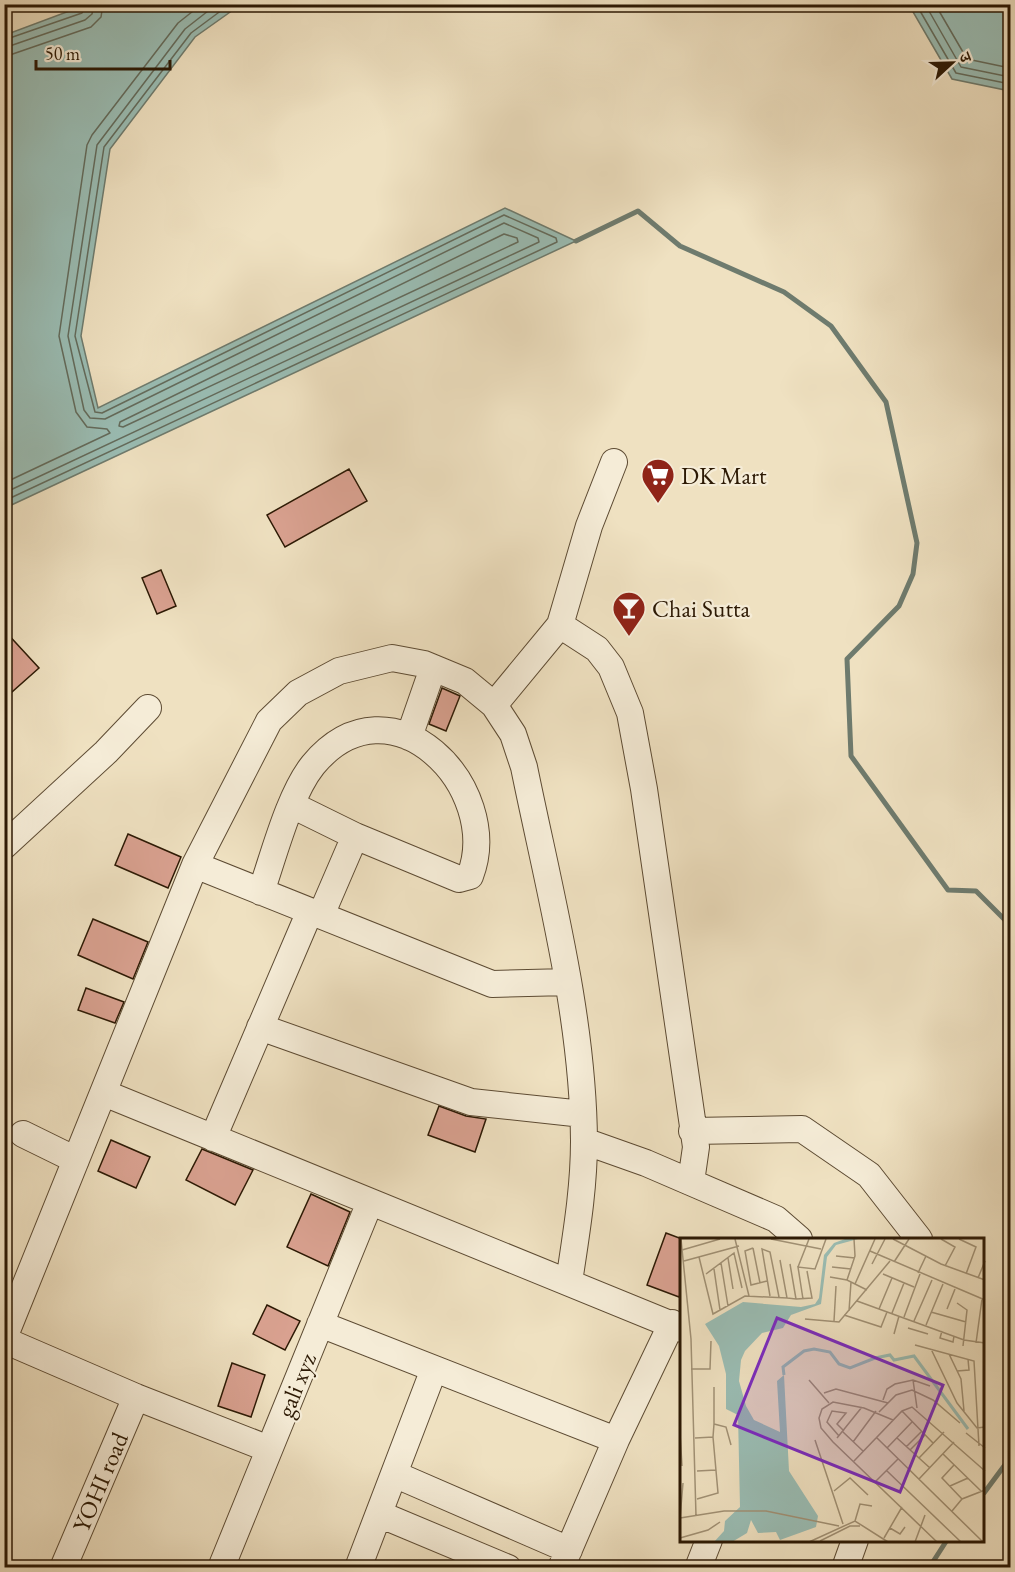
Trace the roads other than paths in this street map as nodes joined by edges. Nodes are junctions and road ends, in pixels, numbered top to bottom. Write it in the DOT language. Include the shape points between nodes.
graph roads {
  1 [pos="614,462"];
  2 [pos="560,625"];
  3 [pos="433,668"];
  4 [pos="494,705"];
  5 [pos="148,708"];
  6 [pos="409,737"];
  7 [pos="292,805"];
  8 [pos="355,836"];
  9 [pos="4,846"];
  10 [pos="195,865"];
  11 [pos="261,892"];
  12 [pos="315,913"];
  13 [pos="568,982"];
  14 [pos="260,1027"];
  15 [pos="104,1093"];
  16 [pos="583,1114"];
  17 [pos="692,1131"];
  18 [pos="23,1134"];
  19 [pos="213,1138"];
  20 [pos="584,1141"];
  21 [pos="76,1160"];
  22 [pos="691,1182"];
  23 [pos="370,1202"];
  24 [pos="798,1238"];
  25 [pos="918,1238"];
  26 [pos="568,1282"];
  27 [pos="321,1324"];
  28 [pos="677,1326"];
  29 [pos="4,1339"];
  30 [pos="434,1368"];
  31 [pos="136,1397"];
  32 [pos="616,1440"];
  33 [pos="269,1449"];
  34 [pos="394,1474"];
  35 [pos="379,1514"];
  36 [pos="708,1542"];
  37 [pos="854,1542"];
  38 [pos="565,1559"];
  39 [pos="63,1568"];
  40 [pos="221,1568"];
  41 [pos="358,1568"];
  42 [pos="508,1568"];
  43 [pos="698,1568"];
  44 [pos="846,1568"];
  1 -- 2 [label="street" via="589,526"];
  2 -- 4 [label="street"];
  2 -- 17 [label="street" via="597,649 611,667 630,713 648,812"];
  3 -- 4 [label="street" via="465,681"];
  3 -- 6 [label="street"];
  3 -- 10 [label="street" via="392,658 339,671 298,693 269,721"];
  4 -- 13 [label="street" via="513,734 525,767"];
  5 -- 9 [label="street"];
  6 -- 7 [label="street" via="387,729 358,733 333,747 313,766"];
  6 -- 8 [label="street" via="438,754 462,790 473,818 476,862 470,876 459,879"];
  7 -- 8 [label="street"];
  7 -- 11 [label="street"];
  8 -- 12 [label="street"];
  10 -- 11 [label="street"];
  10 -- 15 [label="street"];
  11 -- 12 [label="street"];
  12 -- 13 [label="street" via="492,984"];
  12 -- 14 [label="street"];
  13 -- 16 [label="street"];
  14 -- 16 [label="street" via="471,1102"];
  14 -- 19 [label="street"];
  15 -- 19 [label="street"];
  15 -- 21 [label="street"];
  16 -- 20 [label="street"];
  17 -- 22 [label="street" via="696,1147"];
  17 -- 25 [label="street" via="802,1129 869,1175"];
  18 -- 21 [label="street"];
  19 -- 23 [label="street"];
  20 -- 22 [label="street"];
  20 -- 26 [label="street" via="582,1200"];
  21 -- 29 [label="street"];
  22 -- 24 [label="street" via="776,1219"];
  23 -- 26 [label="street"];
  23 -- 27 [label="street, gali xyz"];
  26 -- 28 [label="street"];
  27 -- 30 [label="street"];
  27 -- 33 [label="street, gali xyz"];
  28 -- 32 [label="street"];
  29 -- 31 [label="street"];
  30 -- 32 [label="street"];
  30 -- 34 [label="street"];
  31 -- 33 [label="street"];
  31 -- 39 [label="street, YOHI road"];
  32 -- 38 [label="street"];
  33 -- 40 [label="street, gali xyz"];
  34 -- 35 [label="street"];
  34 -- 38 [label="street"];
  35 -- 41 [label="street"];
  35 -- 42 [label="street"];
  36 -- 43 [label="street"];
  37 -- 44 [label="street"];
}
